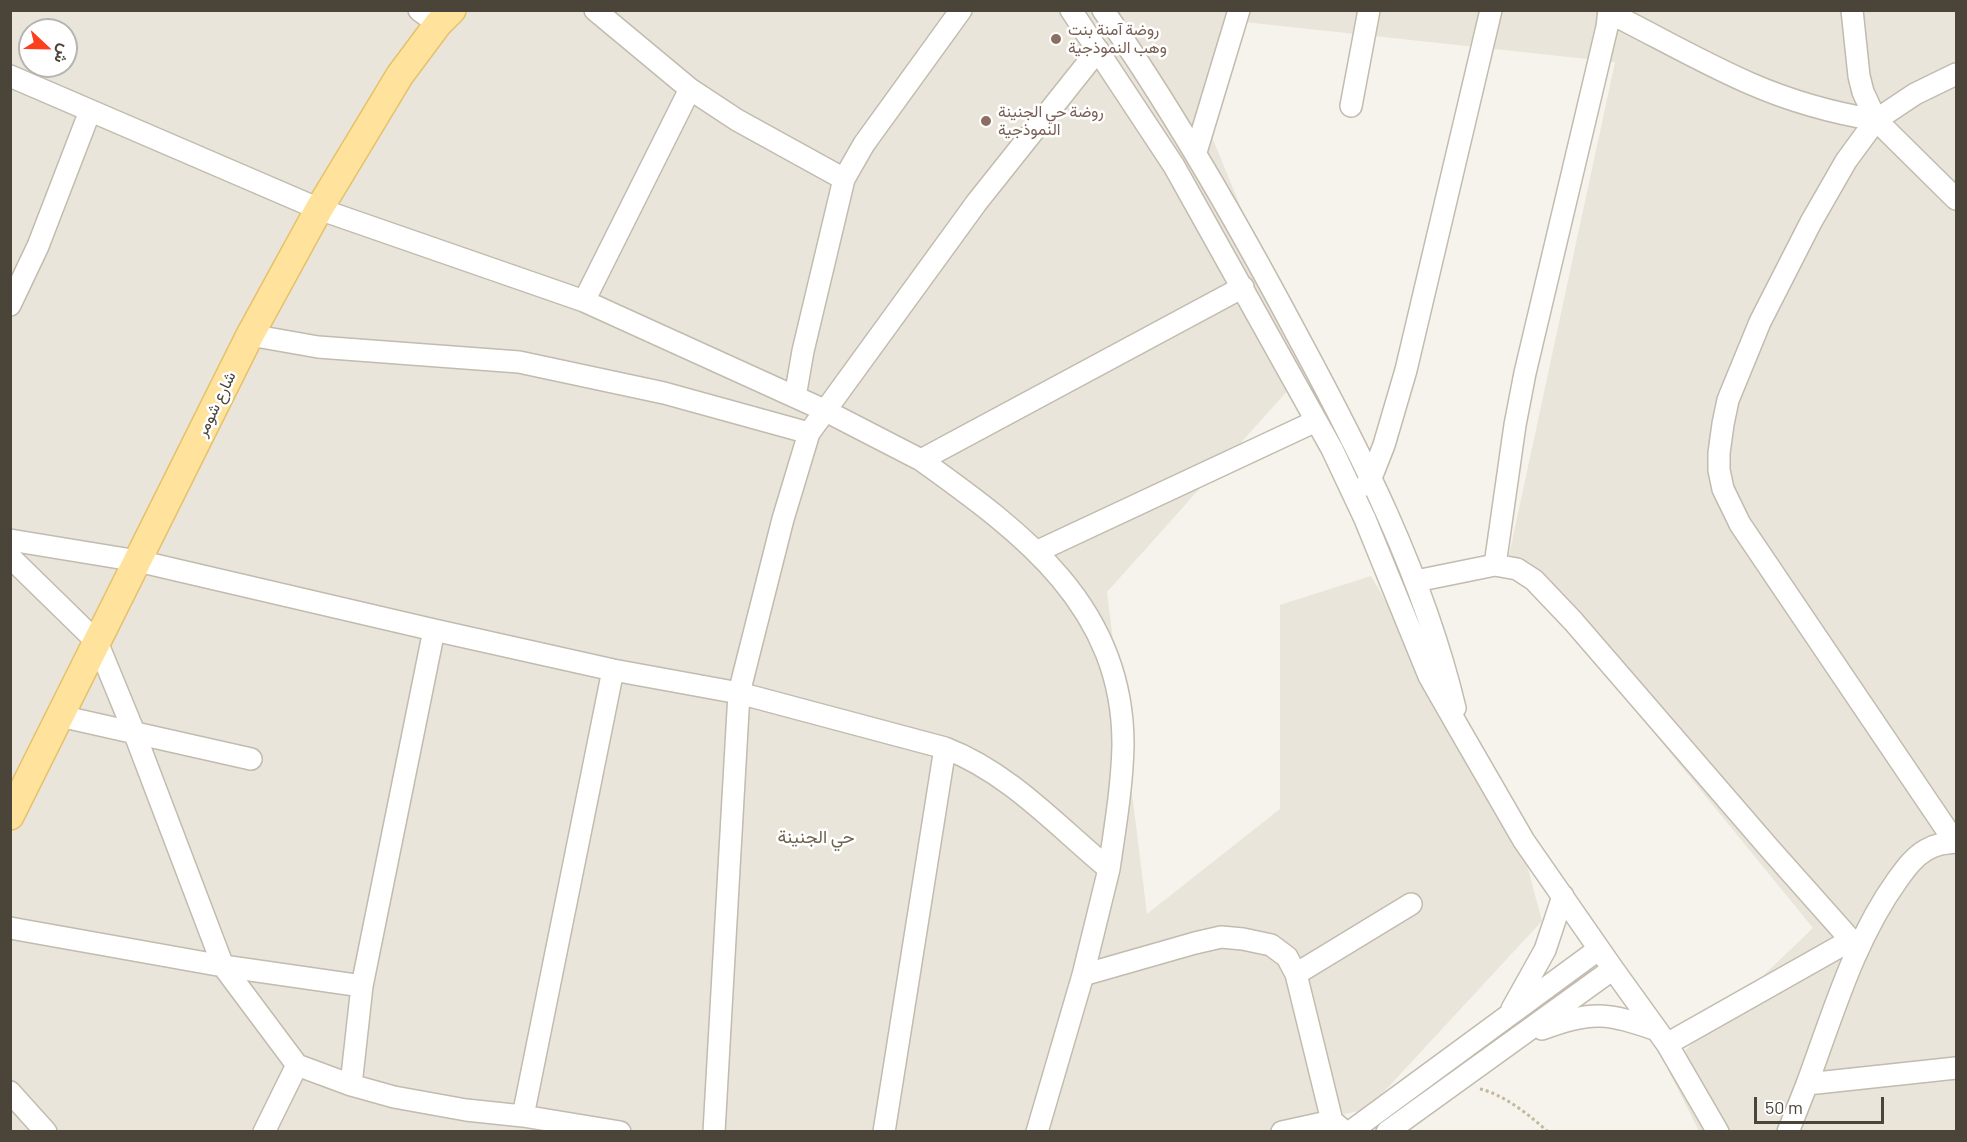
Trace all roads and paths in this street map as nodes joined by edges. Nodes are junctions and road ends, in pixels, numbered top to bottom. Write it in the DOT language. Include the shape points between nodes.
graph roads {
  1 [pos="595,10"];
  2 [pos="1071,10"];
  3 [pos="1103,10"];
  4 [pos="1239,10"];
  5 [pos="1370,10"];
  6 [pos="1491,10"];
  7 [pos="1852,10"];
  8 [pos="960,11"];
  9 [pos="1609,12"];
  10 [pos="436,15"];
  11 [pos="1098,50"];
  12 [pos="1956,74"];
  13 [pos="10,76"];
  14 [pos="690,89"];
  15 [pos="1351,106"];
  16 [pos="90,111"];
  17 [pos="1876,120"];
  18 [pos="1196,152"];
  19 [pos="844,179"];
  20 [pos="1956,200"];
  21 [pos="319,209"];
  22 [pos="1242,287"];
  23 [pos="584,301"];
  24 [pos="10,305"];
  25 [pos="250,335"];
  26 [pos="795,398"];
  27 [pos="824,410"];
  28 [pos="1316,421"];
  29 [pos="809,433"];
  30 [pos="921,460"];
  31 [pos="1371,478"];
  32 [pos="1356,500"];
  33 [pos="10,540"];
  34 [pos="1038,551"];
  35 [pos="10,557"];
  36 [pos="138,561"];
  37 [pos="1495,565"];
  38 [pos="1416,581"];
  39 [pos="434,630"];
  40 [pos="97,642"];
  41 [pos="613,670"];
  42 [pos="739,693"];
  43 [pos="60,716"];
  44 [pos="134,732"];
  45 [pos="1461,732"];
  46 [pos="945,748"];
  47 [pos="251,759"];
  48 [pos="10,816"];
  49 [pos="1956,842"];
  50 [pos="1109,869"];
  51 [pos="1563,896"];
  52 [pos="1411,904"];
  53 [pos="10,928"];
  54 [pos="1855,944"];
  55 [pos="1599,950"];
  56 [pos="223,966"];
  57 [pos="1613,969"];
  58 [pos="1296,974"];
  59 [pos="1083,975"];
  60 [pos="362,986"];
  61 [pos="1508,1017"];
  62 [pos="1662,1037"];
  63 [pos="1517,1039"];
  64 [pos="297,1065"];
  65 [pos="1956,1068"];
  66 [pos="1455,1084"];
  67 [pos="1807,1084"];
  68 [pos="351,1085"];
  69 [pos="10,1092"];
  70 [pos="523,1116"];
  71 [pos="1342,1128"];
  72 [pos="46,1131"];
  73 [pos="264,1131"];
  74 [pos="621,1131"];
  75 [pos="714,1131"];
  76 [pos="884,1131"];
  77 [pos="1037,1131"];
  78 [pos="1282,1131"];
  79 [pos="1387,1131"];
  80 [pos="1548,1131"];
  81 [pos="1718,1131"];
  82 [pos="1788,1131"];
  1 -- 14 [label="street"];
  2 -- 11 [label="street"];
  3 -- 18 [label="street"];
  4 -- 18 [label="street"];
  5 -- 15 [label="street"];
  6 -- 31 [label="street" via="1406,370"];
  7 -- 17 [label="street" via="1859,76"];
  8 -- 19 [label="street" via="864,144"];
  9 -- 17 [label="street" via="1748,83 1837,114"];
  9 -- 37 [label="street" via="1525,373"];
  10 -- 21 [label="main road, شارع شومر"];
  11 -- 22 [label="street" via="1174,166"];
  11 -- 27 [label="street" via="984,193"];
  12 -- 17 [label="street" via="1915,94"];
  13 -- 16 [label="street"];
  14 -- 19 [label="street" via="737,120"];
  14 -- 23 [label="street"];
  16 -- 21 [label="street"];
  16 -- 24 [label="street" via="42,237"];
  17 -- 20 [label="street"];
  17 -- 49 [label="street" via="1846,161 1760,322 1728,400 1719,470 1740,524"];
  18 -- 31 [label="street" via="1272,287"];
  19 -- 26 [label="street"];
  21 -- 23 [label="street"];
  21 -- 25 [label="main road, شارع شومر"];
  22 -- 28 [label="street"];
  22 -- 30 [label="street"];
  23 -- 26 [label="street"];
  25 -- 29 [label="street" via="318,346 519,362 664,393"];
  25 -- 36 [label="main road, شارع شومر"];
  26 -- 27 [label="street"];
  27 -- 29 [label="street"];
  27 -- 30 [label="street"];
  28 -- 32 [label="street"];
  28 -- 34 [label="street"];
  29 -- 42 [label="street"];
  30 -- 34 [label="street" via="980,502"];
  31 -- 32 [label="street"];
  31 -- 38 [label="street"];
  32 -- 45 [label="street" via="1429,676"];
  33 -- 36 [label="street"];
  34 -- 50 [label="street" via="1081,604 1112,666 1123,744"];
  35 -- 40 [label="street"];
  36 -- 39 [label="street"];
  36 -- 40 [label="main road, شارع شومر"];
  37 -- 38 [label="street"];
  37 -- 54 [label="street" via="1517,569 1534,580 1573,621"];
  38 -- 45 [label="street" via="1446,671"];
  39 -- 41 [label="street"];
  39 -- 60 [label="street"];
  40 -- 43 [label="main road, شارع شومر"];
  40 -- 44 [label="street"];
  41 -- 42 [label="street"];
  41 -- 70 [label="street"];
  42 -- 46 [label="street"];
  42 -- 75 [label="street"];
  43 -- 44 [label="street"];
  43 -- 48 [label="main road, شارع شومر"];
  44 -- 47 [label="street"];
  44 -- 56 [label="street"];
  45 -- 51 [label="street" via="1524,841"];
  46 -- 50 [label="street" via="967,756 1016,788"];
  46 -- 76 [label="street"];
  49 -- 54 [label="street" via="1939,843 1909,863"];
  50 -- 59 [label="street"];
  51 -- 55 [label="street"];
  51 -- 61 [label="street" via="1545,950"];
  52 -- 58 [label="street"];
  53 -- 56 [label="street"];
  54 -- 62 [label="street"];
  54 -- 67 [label="street"];
  55 -- 57 [label="street"];
  55 -- 61 [label="street"];
  56 -- 60 [label="street"];
  56 -- 64 [label="street"];
  57 -- 62 [label="street"];
  57 -- 63 [label="street"];
  58 -- 59 [label="street" via="1287,957 1271,945 1221,938"];
  58 -- 71 [label="street"];
  59 -- 77 [label="street"];
  60 -- 68 [label="street"];
  61 -- 71 [label="street"];
  62 -- 63 [label="street" via="1612,1016 1589,1016 1566,1020"];
  62 -- 81 [label="street"];
  63 -- 66 [label="street"];
  64 -- 68 [label="street"];
  64 -- 73 [label="street"];
  65 -- 67 [label="street"];
  66 -- 79 [label="street"];
  66 -- 80 [label="path" via="1491,1091"];
  67 -- 82 [label="street"];
  68 -- 70 [label="street" via="426,1103"];
  69 -- 72 [label="street"];
  70 -- 74 [label="street"];
  71 -- 78 [label="street"];
}
